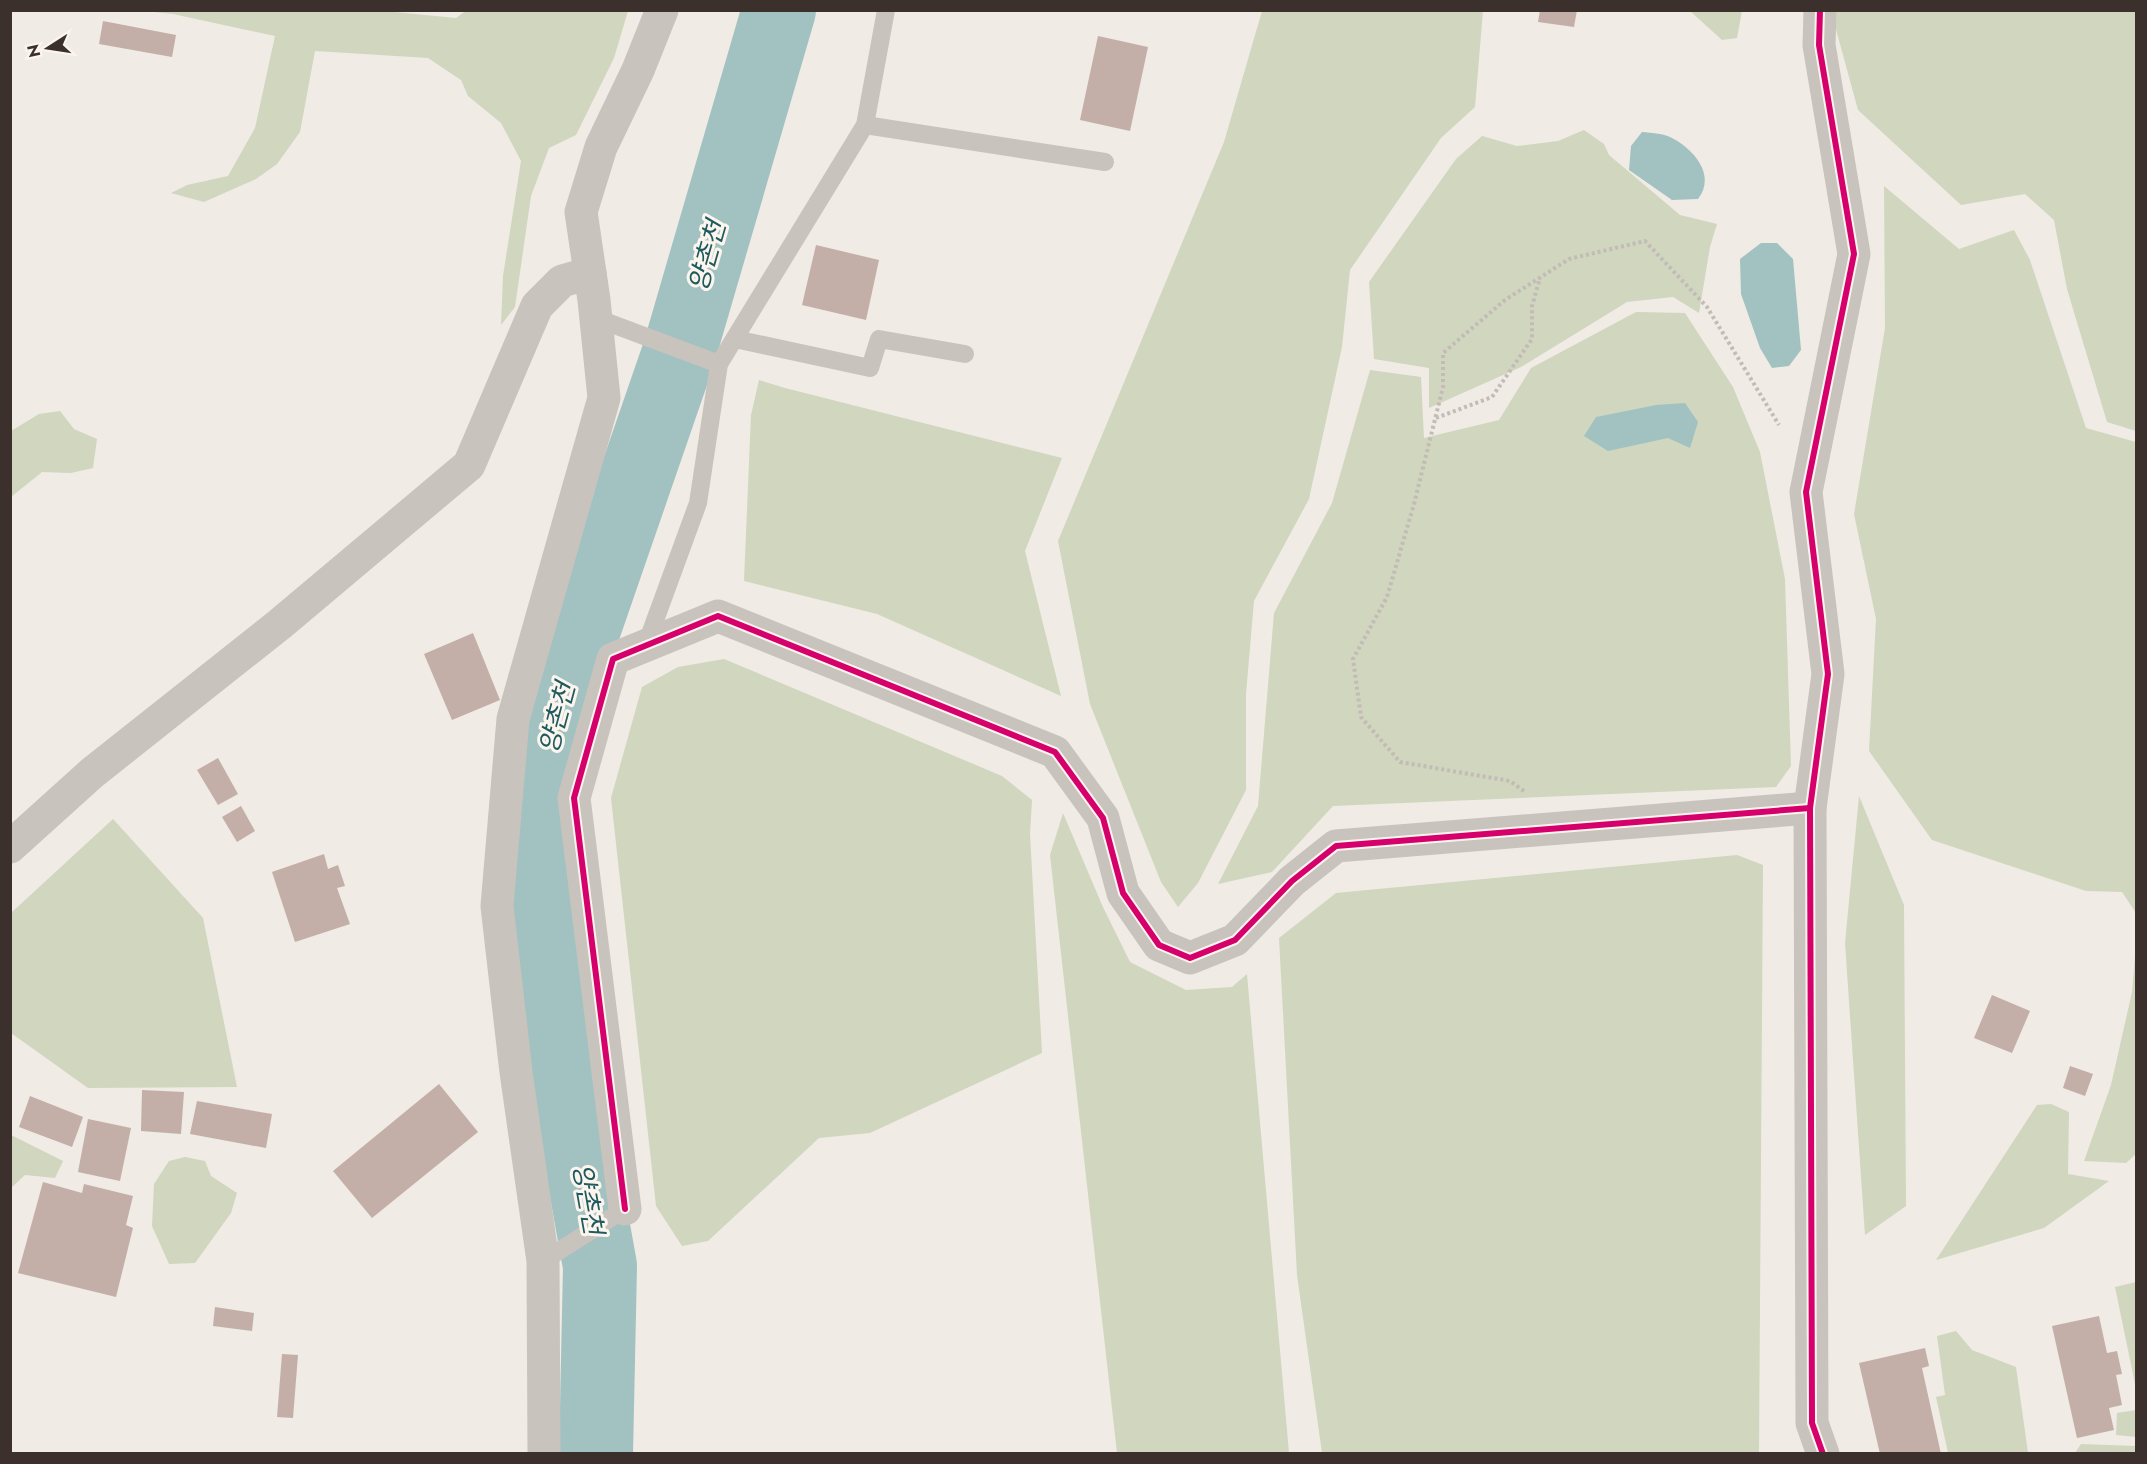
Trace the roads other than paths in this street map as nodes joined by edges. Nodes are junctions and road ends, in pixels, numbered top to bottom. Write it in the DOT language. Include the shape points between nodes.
graph roads {
  1 [pos="662,10"];
  2 [pos="886,10"];
  3 [pos="1820,10"];
  4 [pos="865,125"];
  5 [pos="1105,162"];
  6 [pos="590,273"];
  7 [pos="597,319"];
  8 [pos="735,339"];
  9 [pos="965,354"];
  10 [pos="718,364"];
  11 [pos="646,645"];
  12 [pos="1810,808"];
  13 [pos="10,848"];
  14 [pos="625,1209"];
  15 [pos="543,1261"];
  16 [pos="544,1454"];
  17 [pos="1823,1454"];
  1 -- 6 [label="street" via="601,147 581,212"];
  2 -- 4 [label="lane"];
  3 -- 12 [label="street" via="1819,45 1854,254 1806,492 1828,674"];
  4 -- 5 [label="lane"];
  4 -- 8 [label="lane"];
  6 -- 7 [label="street"];
  6 -- 13 [label="street" via="562,281 537,306 470,465 280,624 92,773"];
  7 -- 10 [label="lane"];
  7 -- 15 [label="street" via="604,398 513,719 497,906"];
  8 -- 9 [label="lane" via="870,368 879,339"];
  8 -- 10 [label="lane"];
  10 -- 11 [label="lane" via="698,503"];
  11 -- 12 [label="street" via="718,616 1055,752 1103,818 1123,893 1159,945 1190,958 1235,940 1292,881 1336,846"];
  11 -- 14 [label="street" via="613,659 574,798"];
  12 -- 17 [label="street" via="1812,1423"];
  14 -- 15 [label="lane"];
  15 -- 16 [label="street"];
}
